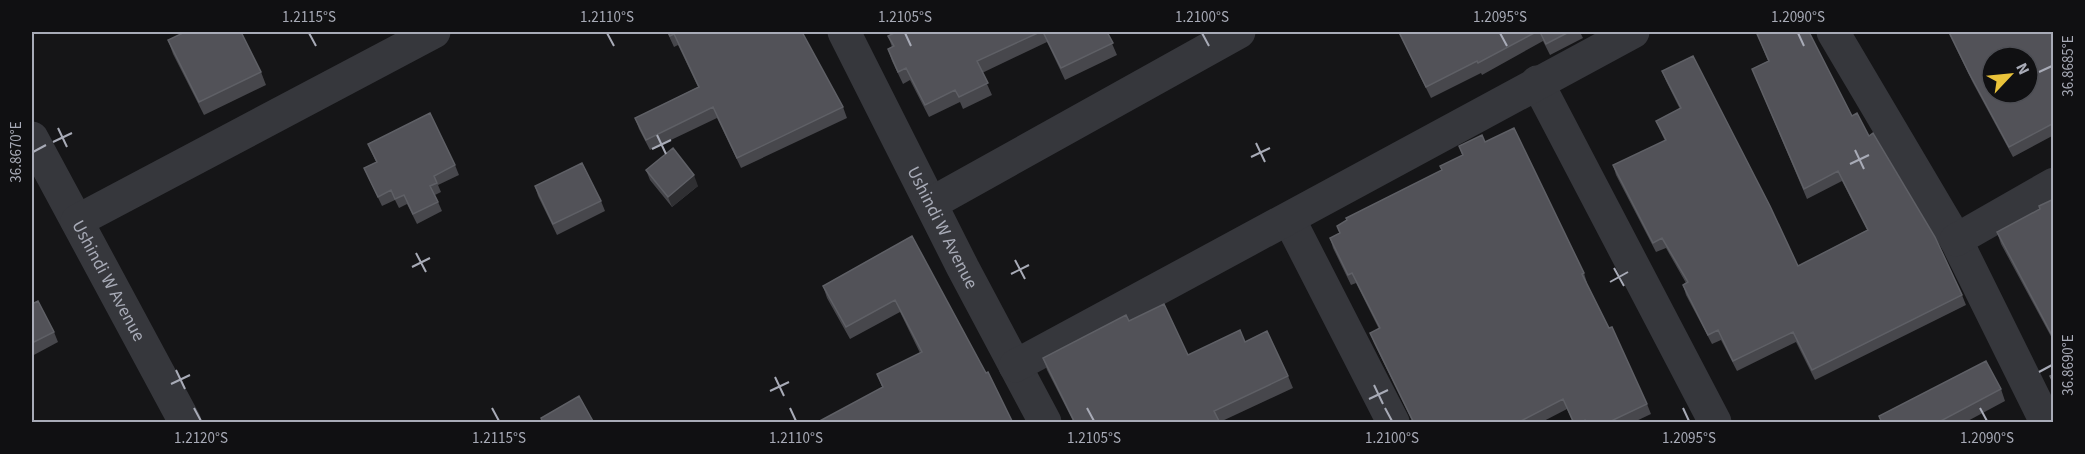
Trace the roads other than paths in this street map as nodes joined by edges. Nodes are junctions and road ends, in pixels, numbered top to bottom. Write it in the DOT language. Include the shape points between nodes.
graph roads {
  1 [pos="434,32"];
  2 [pos="844,32"];
  3 [pos="1239,32"];
  4 [pos="1633,32"];
  5 [pos="1833,32"];
  6 [pos="1537,82"];
  7 [pos="32,138"];
  8 [pos="2054,184"];
  9 [pos="932,203"];
  10 [pos="1289,219"];
  11 [pos="77,221"];
  12 [pos="1956,240"];
  13 [pos="1015,366"];
  14 [pos="185,423"];
  15 [pos="1045,423"];
  16 [pos="1393,423"];
  17 [pos="1715,423"];
  18 [pos="2046,423"];
  1 -- 11 [label="street"];
  2 -- 9 [label="street, Ushindi W Avenue"];
  3 -- 9 [label="street"];
  4 -- 6 [label="street"];
  5 -- 12 [label="street"];
  6 -- 10 [label="street"];
  6 -- 17 [label="street"];
  7 -- 11 [label="street, Ushindi W Avenue"];
  8 -- 12 [label="street"];
  9 -- 13 [label="street, Ushindi W Avenue"];
  10 -- 13 [label="street"];
  10 -- 16 [label="street"];
  11 -- 14 [label="street, Ushindi W Avenue"];
  12 -- 18 [label="street"];
  13 -- 15 [label="street, Ushindi W Avenue"];
}
